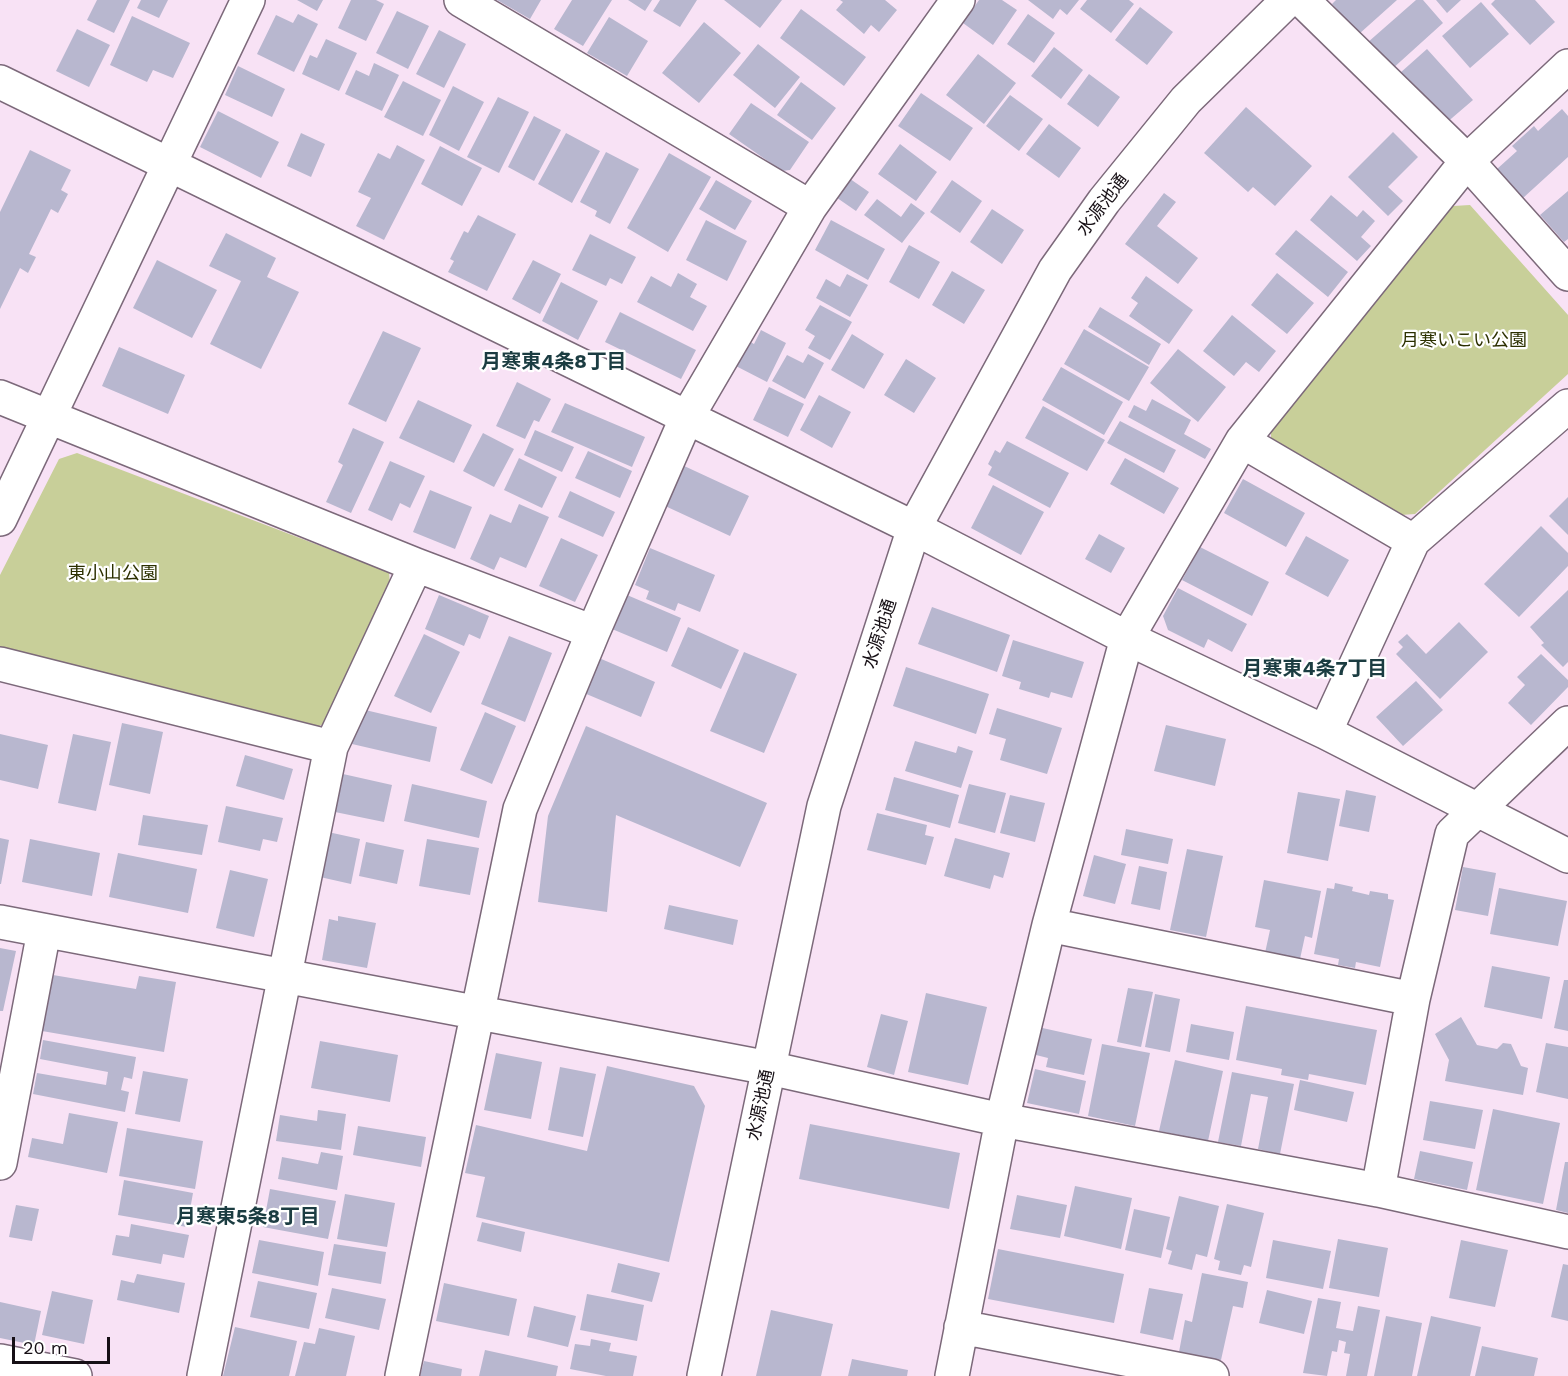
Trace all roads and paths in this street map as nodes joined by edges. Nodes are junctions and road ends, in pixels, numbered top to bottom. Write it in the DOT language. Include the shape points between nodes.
graph roads {
  1 [pos="248,0"];
  2 [pos="461,0"];
  3 [pos="1288,0"];
  4 [pos="1302,0"];
  5 [pos="948,4"];
  6 [pos="1568,66"];
  7 [pos="0,82"];
  8 [pos="1467,162"];
  9 [pos="170,165"];
  10 [pos="810,207"];
  11 [pos="1568,274"];
  12 [pos="0,397"];
  13 [pos="1568,406"];
  14 [pos="51,418"];
  15 [pos="686,419"];
  16 [pos="1242,441"];
  17 [pos="0,519"];
  18 [pos="914,528"];
  19 [pos="1413,541"];
  20 [pos="416,565"];
  21 [pos="593,632"];
  22 [pos="1128,638"];
  23 [pos="0,664"];
  24 [pos="1568,723"];
  25 [pos="1324,732"];
  26 [pos="331,747"];
  27 [pos="1477,809"];
  28 [pos="1568,856"];
  29 [pos="0,922"];
  30 [pos="1049,925"];
  31 [pos="44,931"];
  32 [pos="283,975"];
  33 [pos="1413,999"];
  34 [pos="477,1011"];
  35 [pos="769,1068"];
  36 [pos="1002,1120"];
  37 [pos="0,1163"];
  38 [pos="1378,1190"];
  39 [pos="1568,1232"];
  40 [pos="961,1327"];
  41 [pos="0,1361"];
  42 [pos="75,1376"];
  43 [pos="204,1376"];
  44 [pos="402,1376"];
  45 [pos="704,1376"];
  46 [pos="952,1376"];
  47 [pos="1212,1376"];
  1 -- 9 [label="street"];
  2 -- 10 [label="street"];
  3 -- 18 [label="street, 水源池通" via="1186,100 1104,201 1055,270"];
  4 -- 8 [label="street"];
  5 -- 10 [label="street"];
  6 -- 8 [label="street"];
  7 -- 9 [label="street"];
  8 -- 11 [label="street"];
  8 -- 16 [label="street"];
  9 -- 14 [label="street"];
  9 -- 15 [label="street"];
  10 -- 15 [label="street"];
  12 -- 14 [label="street"];
  13 -- 19 [label="street"];
  14 -- 17 [label="street"];
  14 -- 20 [label="street"];
  15 -- 18 [label="street"];
  15 -- 21 [label="street"];
  16 -- 19 [label="street"];
  16 -- 22 [label="street"];
  18 -- 22 [label="street"];
  18 -- 35 [label="street, 水源池通" via="824,806"];
  19 -- 25 [label="street"];
  20 -- 21 [label="street"];
  20 -- 26 [label="street"];
  21 -- 34 [label="street" via="520,809"];
  22 -- 25 [label="street"];
  22 -- 30 [label="street"];
  23 -- 26 [label="street"];
  24 -- 27 [label="street"];
  25 -- 27 [label="street"];
  26 -- 32 [label="street"];
  27 -- 28 [label="street"];
  27 -- 33 [label="street" via="1452,834"];
  29 -- 31 [label="street"];
  30 -- 33 [label="street"];
  30 -- 36 [label="street"];
  31 -- 32 [label="street"];
  31 -- 37 [label="street"];
  32 -- 34 [label="street"];
  32 -- 43 [label="street"];
  33 -- 38 [label="street"];
  34 -- 35 [label="street"];
  34 -- 44 [label="street"];
  35 -- 36 [label="street"];
  35 -- 45 [label="street, 水源池通"];
  36 -- 38 [label="street"];
  36 -- 40 [label="street"];
  38 -- 39 [label="street"];
  40 -- 46 [label="street"];
  40 -- 47 [label="street"];
  41 -- 42 [label="street"];
}
